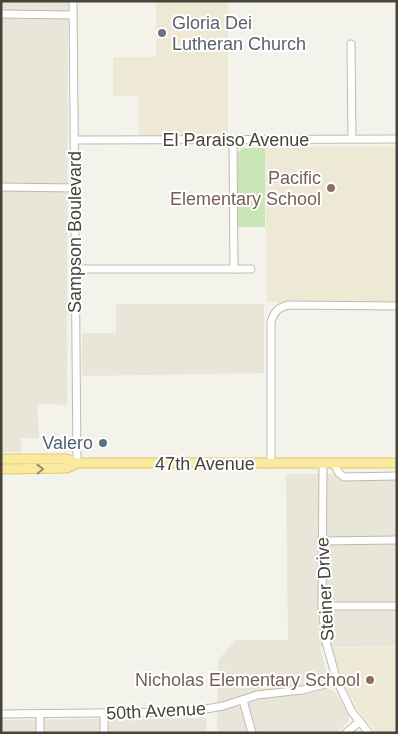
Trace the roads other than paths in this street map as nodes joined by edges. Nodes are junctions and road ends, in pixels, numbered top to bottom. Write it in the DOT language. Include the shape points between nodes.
graph roads {
  1 [pos="73,1"];
  2 [pos="1,14"];
  3 [pos="73,15"];
  4 [pos="352,44"];
  5 [pos="352,139"];
  6 [pos="397,139"];
  7 [pos="75,140"];
  8 [pos="233,140"];
  9 [pos="1,187"];
  10 [pos="75,188"];
  11 [pos="75,269"];
  12 [pos="234,269"];
  13 [pos="251,269"];
  14 [pos="397,306"];
  15 [pos="1,459"];
  16 [pos="77,463"];
  17 [pos="397,463"];
  18 [pos="271,464"];
  19 [pos="323,464"];
  20 [pos="334,464"];
  21 [pos="1,469"];
  22 [pos="397,476"];
  23 [pos="397,540"];
  24 [pos="322,541"];
  25 [pos="322,606"];
  26 [pos="397,606"];
  27 [pos="337,681"];
  28 [pos="243,700"];
  29 [pos="1,714"];
  30 [pos="40,714"];
  31 [pos="104,714"];
  32 [pos="360,722"];
  33 [pos="40,733"];
  34 [pos="104,733"];
  35 [pos="252,733"];
  36 [pos="346,733"];
  37 [pos="369,733"];
  1 -- 3 [label="street, Sampson Boulevard"];
  2 -- 3 [label="street"];
  3 -- 7 [label="street, Sampson Boulevard"];
  4 -- 5 [label="street"];
  5 -- 6 [label="street, El Paraiso Avenue"];
  5 -- 8 [label="street, El Paraiso Avenue"];
  7 -- 8 [label="street, El Paraiso Avenue"];
  7 -- 10 [label="street, Sampson Boulevard"];
  8 -- 12 [label="street"];
  9 -- 10 [label="street"];
  10 -- 11 [label="street, Sampson Boulevard"];
  11 -- 12 [label="street"];
  11 -- 16 [label="street, Sampson Boulevard"];
  12 -- 13 [label="street"];
  14 -- 18 [label="street" via="288,305 275,312 271,322"];
  15 -- 16 [label="main road, 47th Avenue" via="66,459"];
  16 -- 18 [label="main road, 47th Avenue"];
  21 -- 16 [label="main road, 47th Avenue, one-way" via="67,468"];
  17 -- 20 [label="main road, 47th Avenue"];
  18 -- 19 [label="main road, 47th Avenue"];
  19 -- 20 [label="main road, 47th Avenue"];
  19 -- 24 [label="street, Steiner Drive"];
  20 -- 22 [label="street" via="344,477"];
  23 -- 24 [label="street"];
  24 -- 25 [label="street, Steiner Drive"];
  25 -- 26 [label="street"];
  25 -- 27 [label="street, Steiner Drive" via="326,642"];
  27 -- 28 [label="street, 50th Avenue"];
  27 -- 32 [label="street, Steiner Drive"];
  28 -- 31 [label="street, 50th Avenue" via="188,712"];
  28 -- 35 [label="street"];
  29 -- 30 [label="street, 50th Avenue"];
  30 -- 31 [label="street, 50th Avenue"];
  30 -- 33 [label="street"];
  31 -- 34 [label="street"];
  32 -- 36 [label="street"];
  32 -- 37 [label="street, Steiner Drive"];
}
